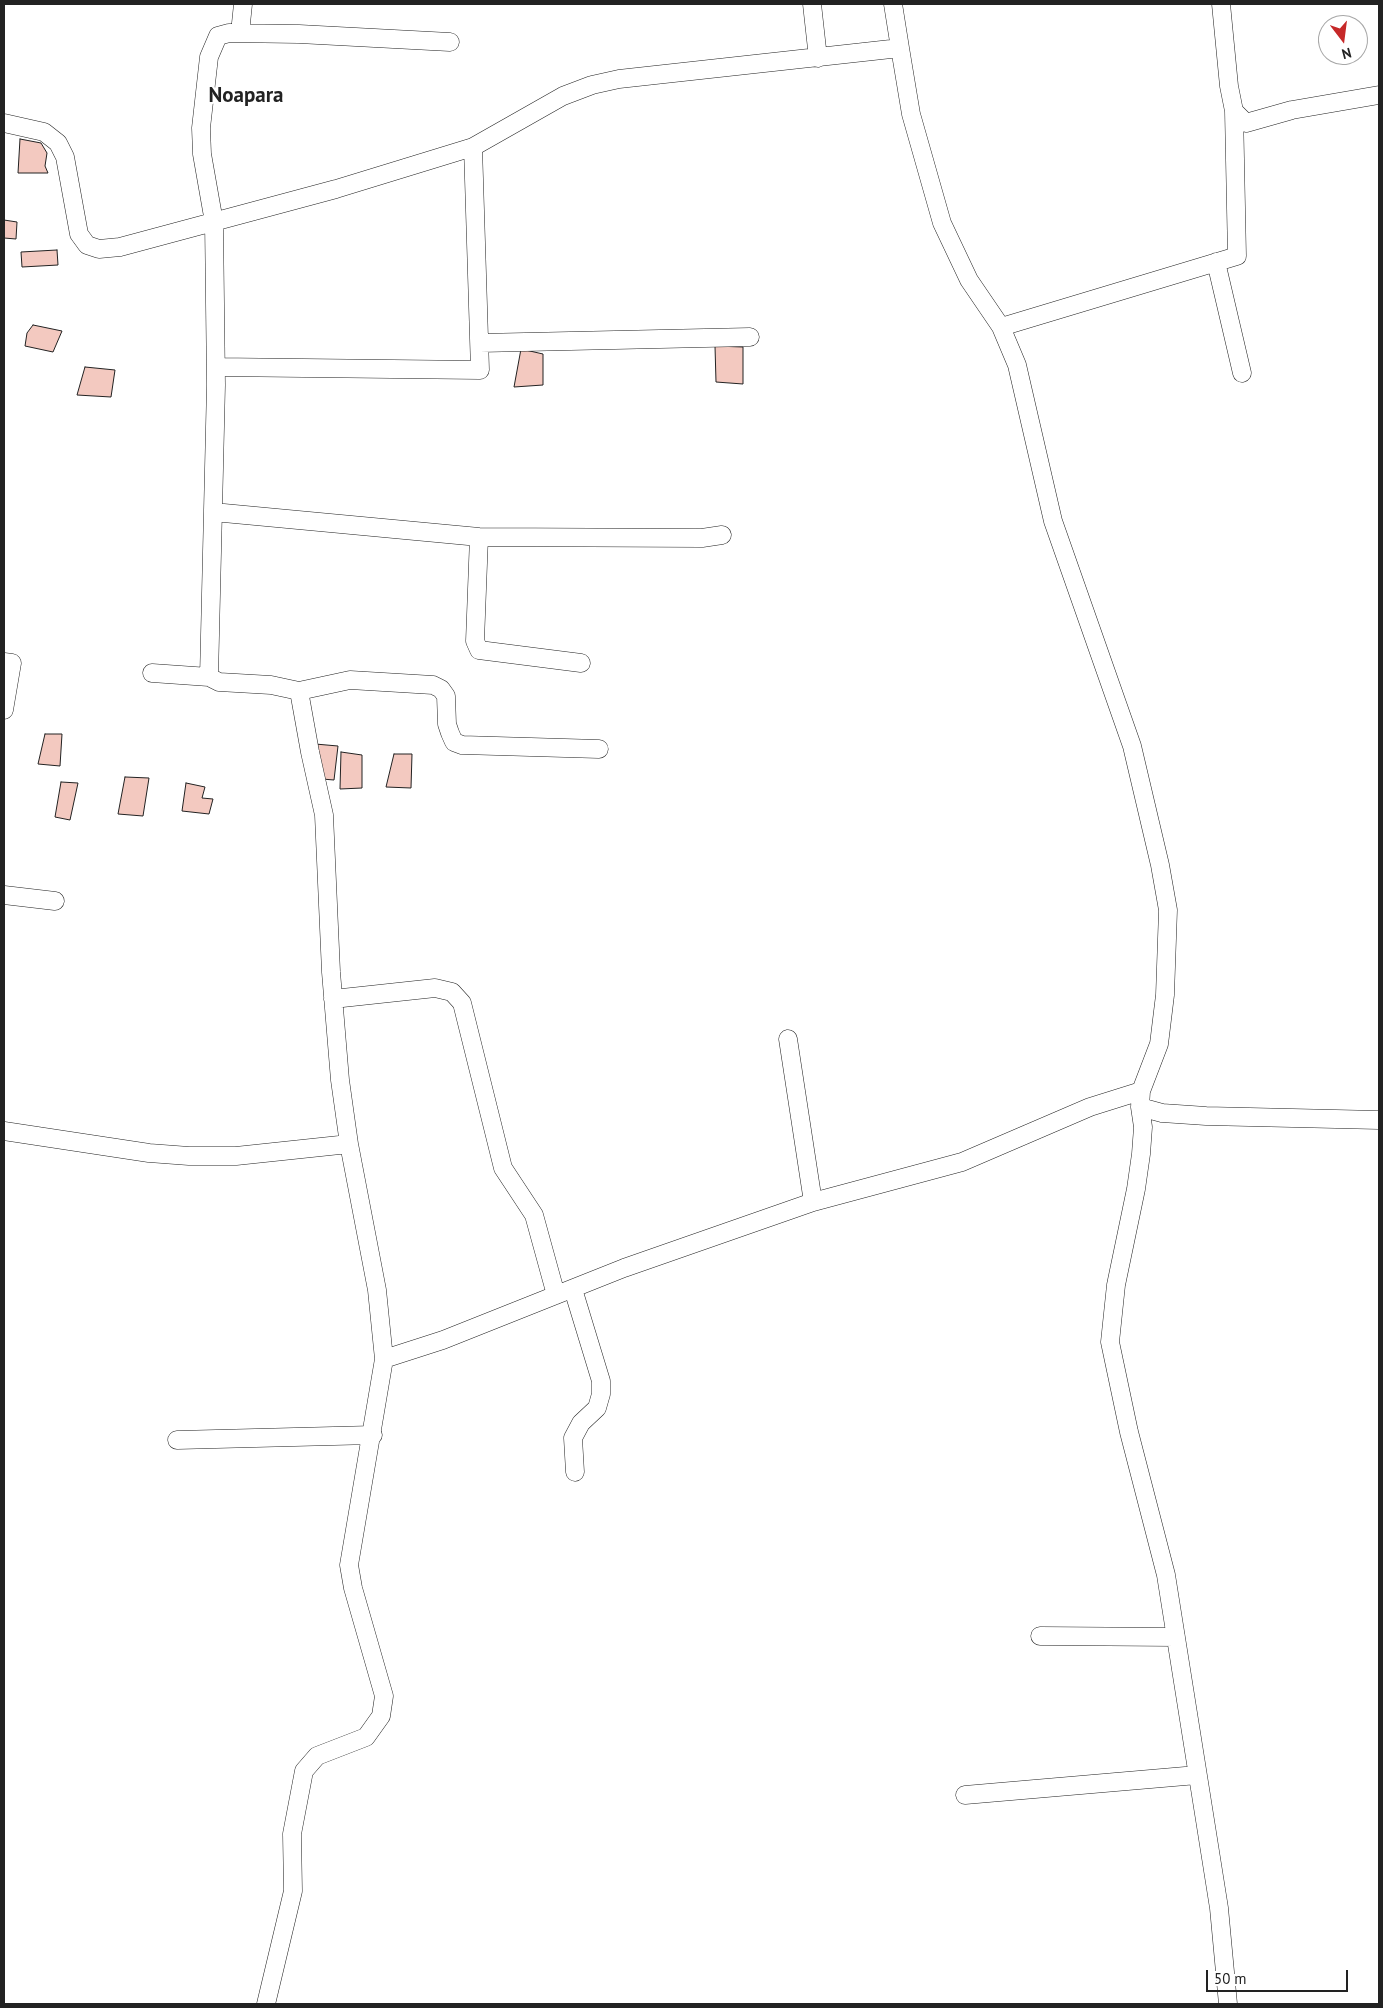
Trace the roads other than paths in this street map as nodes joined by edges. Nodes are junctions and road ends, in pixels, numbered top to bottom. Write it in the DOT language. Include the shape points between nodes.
graph roads {
  1 [pos="243,4"];
  2 [pos="812,4"];
  3 [pos="893,4"];
  4 [pos="1221,4"];
  5 [pos="240,33"];
  6 [pos="450,42"];
  7 [pos="900,48"];
  8 [pos="818,58"];
  9 [pos="1379,94"];
  10 [pos="1234,111"];
  11 [pos="4,123"];
  12 [pos="473,147"];
  13 [pos="214,222"];
  14 [pos="1216,262"];
  15 [pos="1001,327"];
  16 [pos="750,337"];
  17 [pos="480,343"];
  18 [pos="216,367"];
  19 [pos="1242,373"];
  20 [pos="213,512"];
  21 [pos="722,535"];
  22 [pos="478,537"];
  23 [pos="4,662"];
  24 [pos="581,663"];
  25 [pos="152,673"];
  26 [pos="209,678"];
  27 [pos="299,691"];
  28 [pos="4,710"];
  29 [pos="599,749"];
  30 [pos="4,895"];
  31 [pos="55,901"];
  32 [pos="333,999"];
  33 [pos="788,1039"];
  34 [pos="1140,1099"];
  35 [pos="1379,1120"];
  36 [pos="4,1130"];
  37 [pos="349,1144"];
  38 [pos="814,1202"];
  39 [pos="573,1289"];
  40 [pos="556,1295"];
  41 [pos="384,1359"];
  42 [pos="372,1435"];
  43 [pos="177,1440"];
  44 [pos="575,1472"];
  45 [pos="1040,1636"];
  46 [pos="1176,1637"];
  47 [pos="1197,1775"];
  48 [pos="964,1795"];
  49 [pos="266,2004"];
  50 [pos="1228,2004"];
  1 -- 5 [label="street"];
  2 -- 8 [label="street"];
  3 -- 7 [label="street"];
  4 -- 10 [label="street"];
  5 -- 6 [label="street"];
  5 -- 13 [label="street" via="218,36 208,58 201,136"];
  7 -- 8 [label="street"];
  7 -- 15 [label="street" via="911,114 942,223 969,280"];
  8 -- 12 [label="street" via="619,79 592,85 563,96"];
  9 -- 10 [label="street" via="1292,110 1246,123"];
  10 -- 14 [label="street" via="1237,256"];
  11 -- 13 [label="street" via="44,132 58,143 65,157 79,234 87,245 99,249 120,247"];
  12 -- 13 [label="street"];
  12 -- 17 [label="street"];
  13 -- 18 [label="street"];
  14 -- 15 [label="street"];
  14 -- 19 [label="street"];
  15 -- 34 [label="street" via="1017,365 1053,521 1132,746 1160,865 1168,910 1165,994 1159,1044"];
  16 -- 17 [label="street"];
  17 -- 18 [label="street" via="480,370"];
  18 -- 20 [label="street"];
  20 -- 22 [label="street"];
  20 -- 26 [label="street"];
  21 -- 22 [label="street" via="702,538"];
  22 -- 24 [label="street" via="475,641 479,650"];
  23 -- 28 [label="street" via="12,663"];
  25 -- 26 [label="street"];
  26 -- 27 [label="street" via="219,682 271,685"];
  27 -- 29 [label="street" via="350,680 433,685 446,696 447,724 454,742 462,745"];
  27 -- 32 [label="street" via="324,815"];
  30 -- 31 [label="street"];
  32 -- 37 [label="street"];
  32 -- 40 [label="street" via="435,988 452,992 462,1003 503,1168 534,1214"];
  33 -- 38 [label="street"];
  34 -- 35 [label="street" via="1162,1113"];
  34 -- 38 [label="street" via="1090,1107 962,1162"];
  34 -- 46 [label="street" via="1141,1154 1116,1285 1110,1342 1135,1460 1161,1551"];
  36 -- 37 [label="street" via="149,1153 189,1156 236,1156"];
  37 -- 41 [label="street" via="377,1290"];
  38 -- 39 [label="street"];
  39 -- 40 [label="street"];
  39 -- 44 [label="street" via="601,1382 597,1408 581,1423 573,1438"];
  40 -- 41 [label="street" via="443,1340"];
  41 -- 42 [label="street"];
  42 -- 43 [label="street"];
  42 -- 49 [label="street" via="349,1565 384,1696 381,1716 366,1737 317,1756 304,1772 292,1834 293,1891"];
  45 -- 46 [label="street"];
  46 -- 47 [label="street"];
  47 -- 48 [label="street"];
  47 -- 50 [label="street" via="1219,1908"];
}
